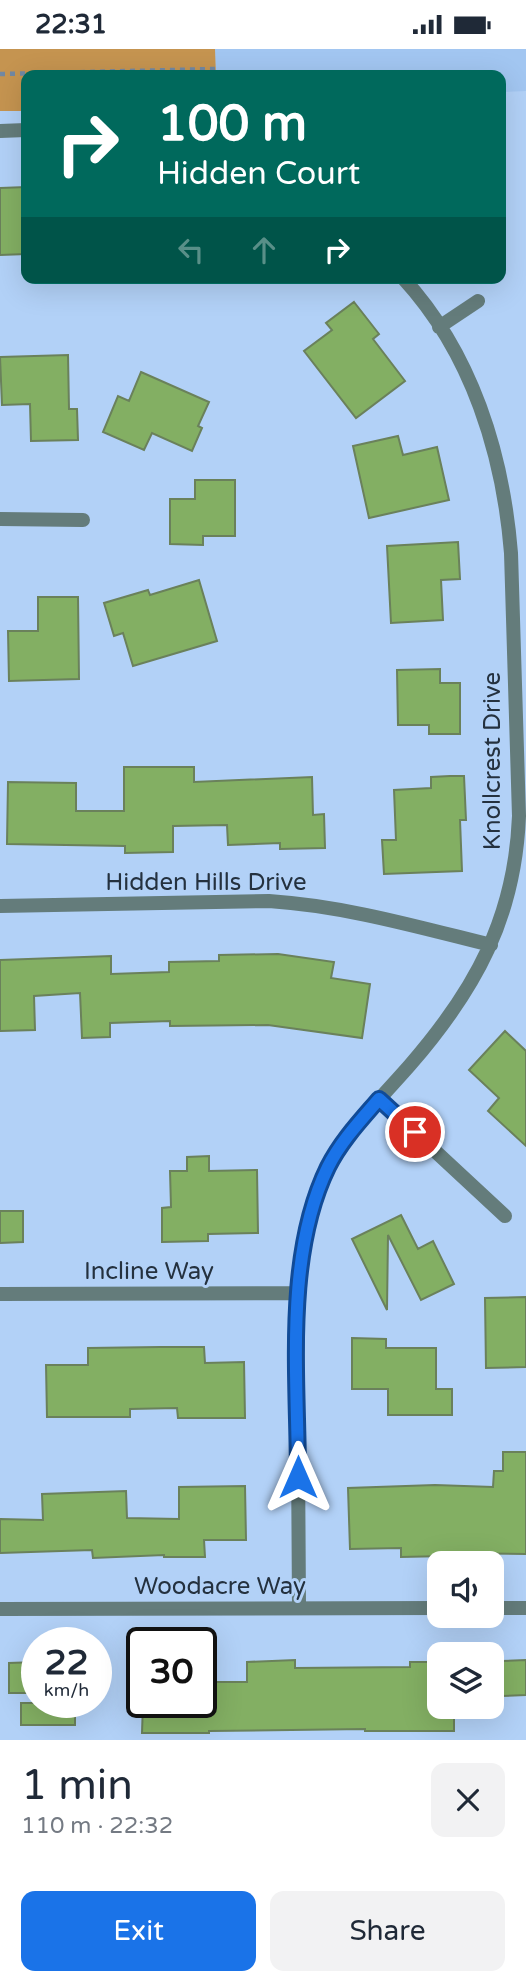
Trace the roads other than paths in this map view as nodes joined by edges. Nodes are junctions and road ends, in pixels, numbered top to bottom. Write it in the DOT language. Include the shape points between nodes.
graph roads {
  1 [pos="21,130"];
  2 [pos="0,131"];
  3 [pos="409,284"];
  4 [pos="478,301"];
  5 [pos="439,327"];
  6 [pos="0,519"];
  7 [pos="83,520"];
  8 [pos="0,906"];
  9 [pos="491,945"];
  10 [pos="379,1099"];
  11 [pos="505,1216"];
  12 [pos="297,1293"];
  13 [pos="0,1294"];
  14 [pos="299,1608"];
  15 [pos="427,1608"];
  16 [pos="504,1608"];
  17 [pos="526,1608"];
  18 [pos="0,1609"];
  1 -- 2 [label="street"];
  3 -- 5 [label="street, Knollcrest Drive"];
  4 -- 5 [label="street"];
  5 -- 9 [label="street, Knollcrest Drive" via="463,364 480,409 499,464 508,510 518,852 509,898"];
  6 -- 7 [label="street"];
  8 -- 9 [label="street, Hidden Hills Drive" via="270,901 344,909"];
  9 -- 10 [label="street, Knollcrest Drive" via="440,1028"];
  10 -- 11 [label="street"];
  10 -- 12 [label="street, Knollcrest Drive" via="347,1136 329,1166 310,1218"];
  12 -- 13 [label="street, Incline Way"];
  12 -- 14 [label="street, Knollcrest Drive"];
  14 -- 15 [label="street, Woodacre Way"];
  14 -- 18 [label="street, Woodacre Way"];
  16 -- 17 [label="street"];
}
